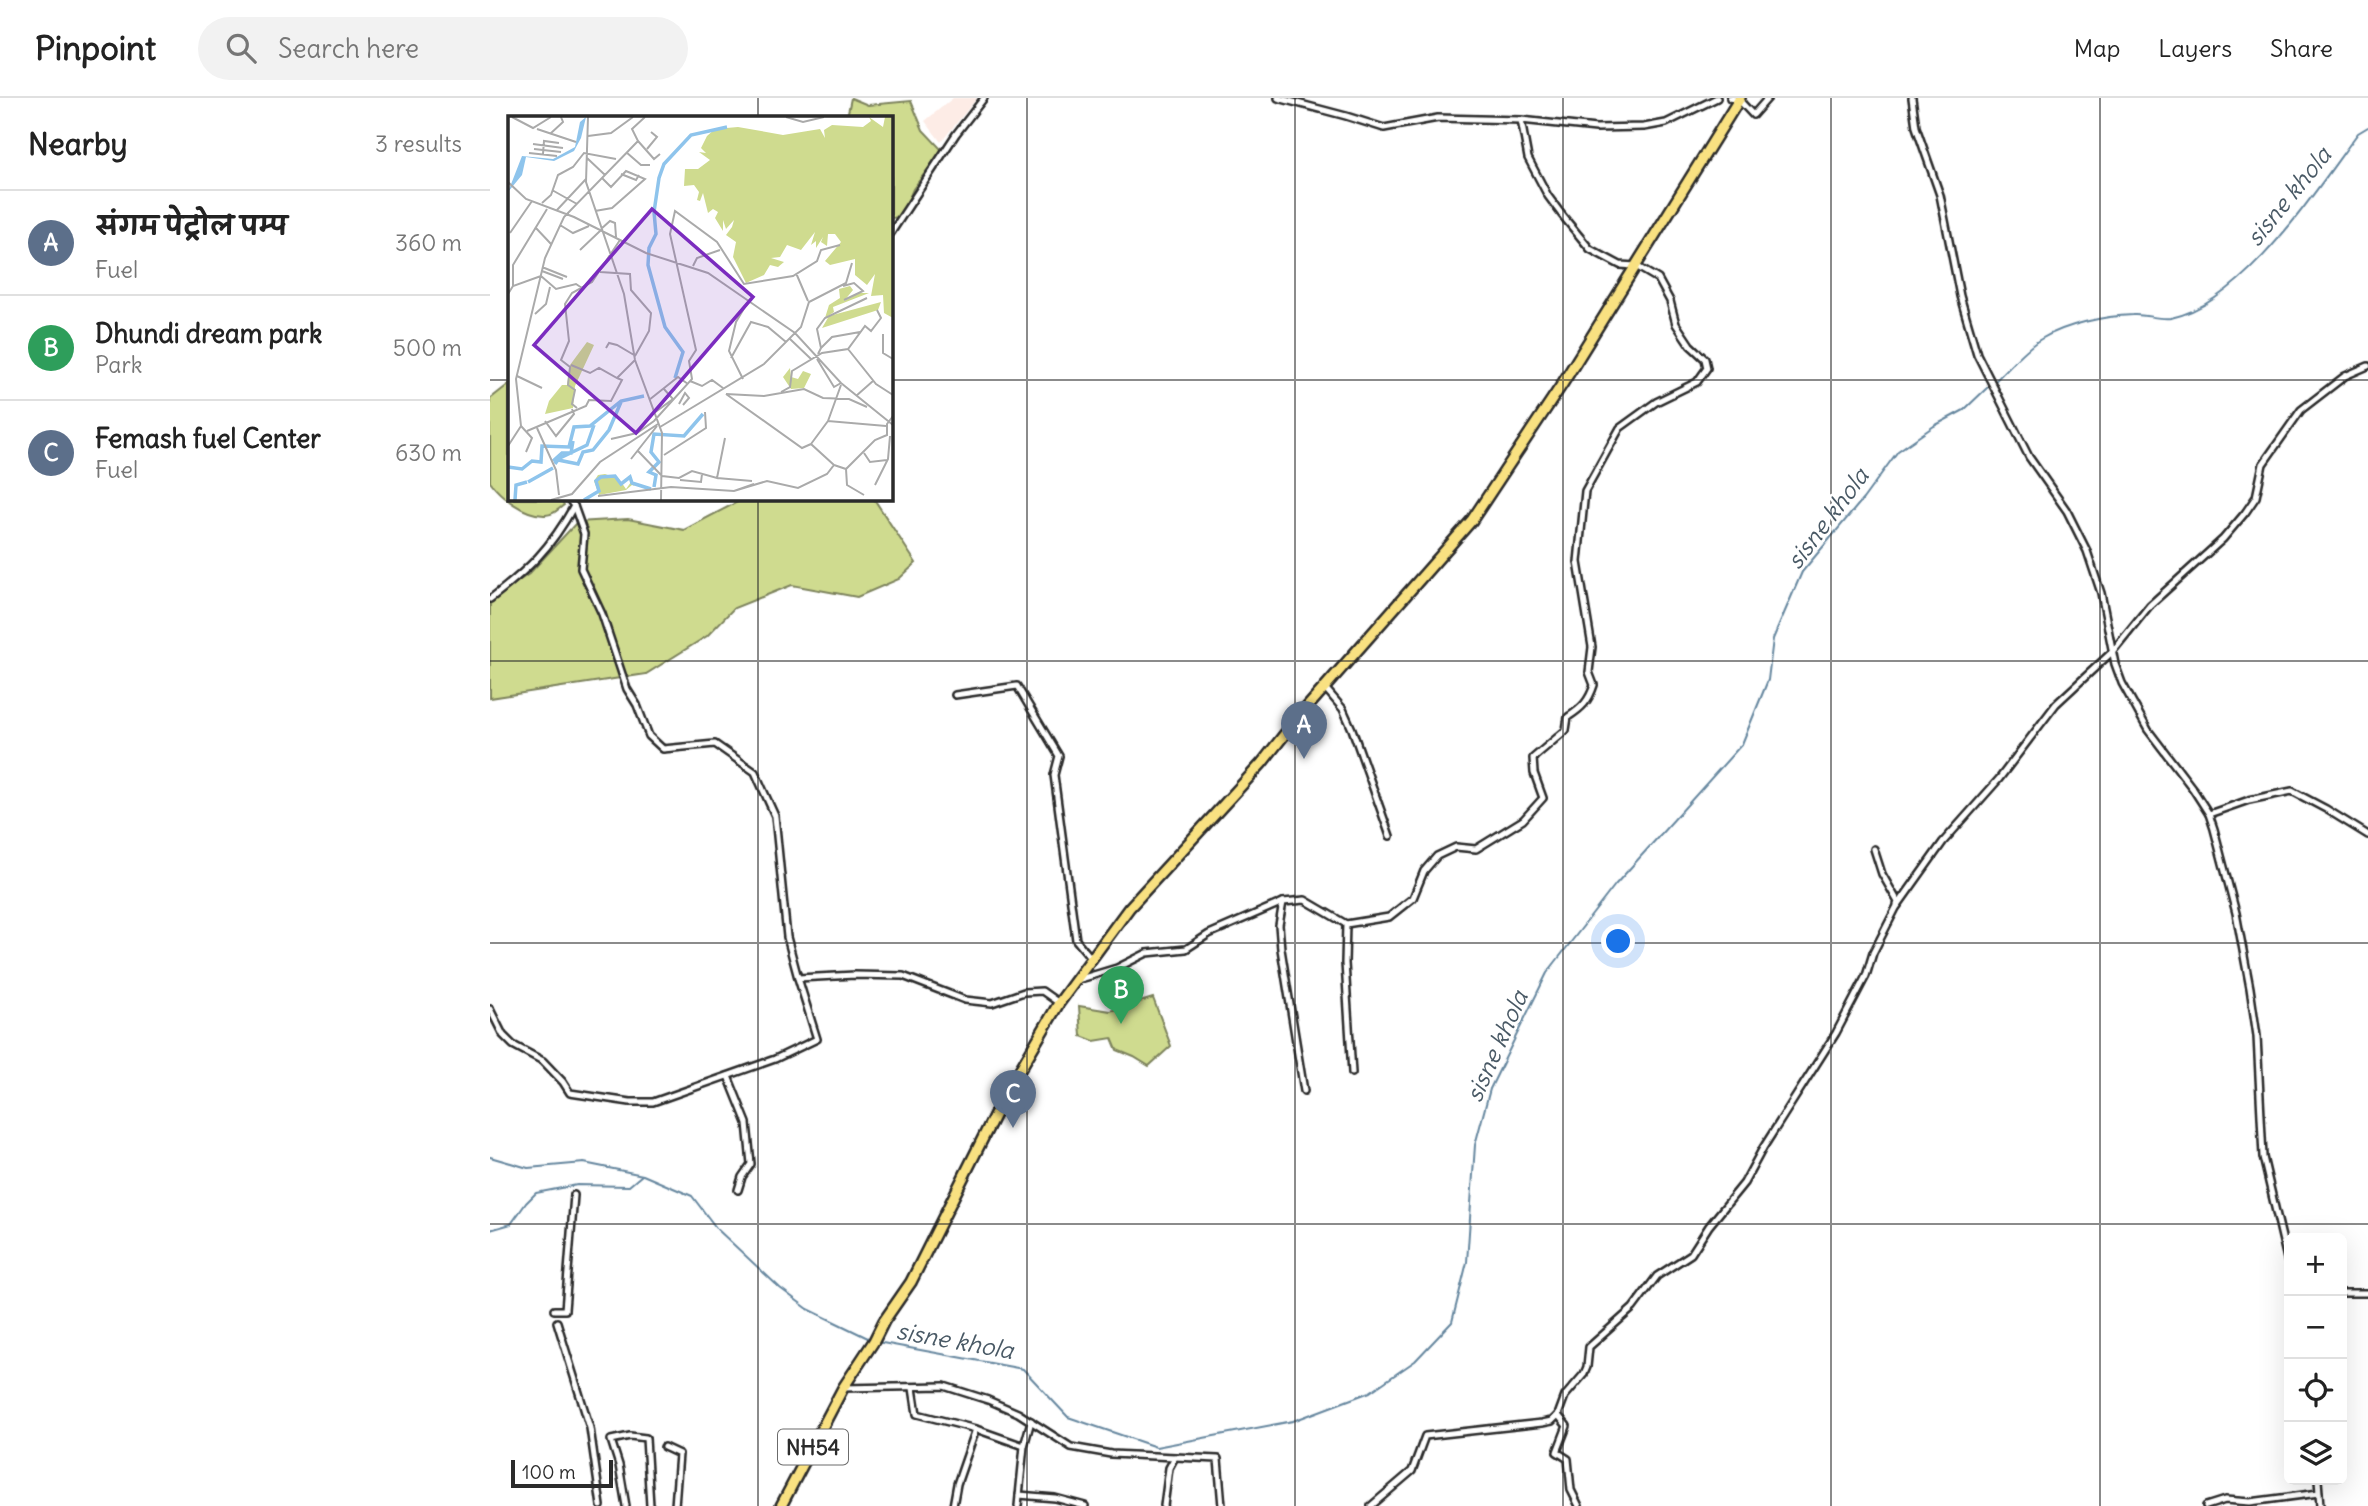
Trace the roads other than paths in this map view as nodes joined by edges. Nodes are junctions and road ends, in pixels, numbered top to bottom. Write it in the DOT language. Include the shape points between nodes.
graph roads {
  1 [pos="984,98"];
  2 [pos="1278,98"];
  3 [pos="1717,98"];
  4 [pos="1768,98"];
  5 [pos="1912,98"];
  6 [pos="1737,99"];
  7 [pos="1521,120"];
  8 [pos="892,231"];
  9 [pos="1636,265"];
  10 [pos="2368,366"];
  11 [pos="570,500"];
  12 [pos="574,506"];
  13 [pos="490,599"];
  14 [pos="2112,652"];
  15 [pos="1325,688"];
  16 [pos="956,695"];
  17 [pos="2209,814"];
  18 [pos="2368,835"];
  19 [pos="1390,836"];
  20 [pos="1874,849"];
  21 [pos="1283,902"];
  22 [pos="1896,908"];
  23 [pos="1346,924"];
  24 [pos="1091,958"];
  25 [pos="797,978"];
  26 [pos="1074,981"];
  27 [pos="1059,1003"];
  28 [pos="490,1009"];
  29 [pos="1352,1073"];
  30 [pos="728,1076"];
  31 [pos="1304,1091"];
  32 [pos="738,1190"];
  33 [pos="574,1195"];
  34 [pos="2284,1246"];
  35 [pos="2347,1293"];
  36 [pos="2368,1293"];
  37 [pos="554,1310"];
  38 [pos="557,1322"];
  39 [pos="843,1388"];
  40 [pos="913,1388"];
  41 [pos="1558,1415"];
  42 [pos="1031,1421"];
  43 [pos="976,1429"];
  44 [pos="1024,1446"];
  45 [pos="664,1447"];
  46 [pos="1175,1457"];
  47 [pos="2318,1485"];
  48 [pos="2319,1493"];
  49 [pos="1018,1495"];
  50 [pos="1055,1498"];
  51 [pos="601,1506"];
  52 [pos="626,1506"];
  53 [pos="650,1506"];
  54 [pos="675,1506"];
  55 [pos="781,1506"];
  56 [pos="953,1506"];
  57 [pos="1018,1506"];
  58 [pos="1057,1506"];
  59 [pos="1085,1506"];
  60 [pos="1164,1506"];
  61 [pos="1222,1506"];
  62 [pos="1371,1506"];
  63 [pos="1579,1506"];
  64 [pos="2206,1506"];
  65 [pos="2320,1506"];
  1 -- 8 [label="street"];
  2 -- 7 [label="street" via="1384,128 1438,117"];
  3 -- 7 [label="street" via="1666,123 1644,127 1596,128"];
  4 -- 6 [label="street" via="1753,115"];
  5 -- 14 [label="street" via="1977,354 2029,457 2067,511 2087,551"];
  6 -- 9 [label="main road, NH54"];
  7 -- 9 [label="street" via="1528,158 1562,215 1590,249 1620,265"];
  9 -- 15 [label="main road, NH54" via="1472,520"];
  9 -- 23 [label="street" via="1658,279 1676,324 1705,359 1707,368 1697,382 1656,402 1620,428 1585,491 1578,562 1592,647 1589,672 1594,685 1590,697 1568,717 1566,730 1533,758 1543,798 1523,820 1476,849 1456,847 1437,856 1423,871 1413,898 1389,917"];
  10 -- 14 [label="street" via="2345,376 2301,410 2263,464 2256,497 2245,513 2150,605"];
  11 -- 12 [label="street"];
  12 -- 13 [label="street" via="526,571"];
  12 -- 25 [label="street" via="584,534 581,569 649,736 663,749 715,744 755,772 775,816 787,937"];
  14 -- 17 [label="street" via="2133,704"];
  14 -- 22 [label="street" via="2056,704 1943,842"];
  15 -- 19 [label="street" via="1352,729"];
  15 -- 24 [label="main road, NH54" via="1129,908"];
  16 -- 24 [label="street" via="1017,686 1059,756 1054,775 1076,940"];
  17 -- 18 [label="street" via="2292,791"];
  17 -- 34 [label="street" via="2246,963 2257,1036 2263,1157"];
  20 -- 22 [label="street" via="1898,902"];
  21 -- 23 [label="street" via="1306,900"];
  21 -- 26 [label="street" via="1186,949 1147,953"];
  21 -- 31 [label="street" via="1281,949"];
  22 -- 41 [label="street" via="1836,1033 1744,1183 1691,1254 1657,1276 1633,1308 1589,1347 1587,1367 1565,1396"];
  23 -- 29 [label="street"];
  24 -- 26 [label="main road, NH54"];
  25 -- 27 [label="street" via="903,976 965,1000 992,1003 1042,991"];
  25 -- 30 [label="street" via="817,1039"];
  26 -- 27 [label="main road, NH54"];
  27 -- 39 [label="main road, NH54" via="1001,1102 911,1282"];
  28 -- 30 [label="street" via="503,1035 543,1061 570,1093 653,1102"];
  30 -- 32 [label="street" via="747,1123 751,1164"];
  33 -- 37 [label="street" via="565,1310"];
  35 -- 36 [label="street"];
  38 -- 51 [label="street" via="590,1428"];
  39 -- 40 [label="street"];
  39 -- 55 [label="main road, NH54"];
  40 -- 42 [label="street" via="944,1386"];
  40 -- 43 [label="street" via="916,1414"];
  41 -- 62 [label="street" via="1542,1423 1425,1436 1412,1471"];
  41 -- 63 [label="street" via="1567,1426 1557,1452 1567,1459 1571,1490"];
  42 -- 44 [label="street"];
  42 -- 46 [label="street" via="1071,1447 1090,1452"];
  43 -- 44 [label="street"];
  43 -- 56 [label="street"];
  44 -- 49 [label="street"];
  45 -- 54 [label="street" via="679,1454"];
  46 -- 60 [label="street"];
  46 -- 61 [label="street" via="1218,1459"];
  47 -- 48 [label="street"];
  48 -- 64 [label="street" via="2250,1502 2225,1500"];
  48 -- 65 [label="street"];
  49 -- 50 [label="street"];
  49 -- 57 [label="street"];
  50 -- 58 [label="street"];
  50 -- 59 [label="street"];
  52 -- 53 [label="street" via="611,1440 630,1436 646,1438"];
}
